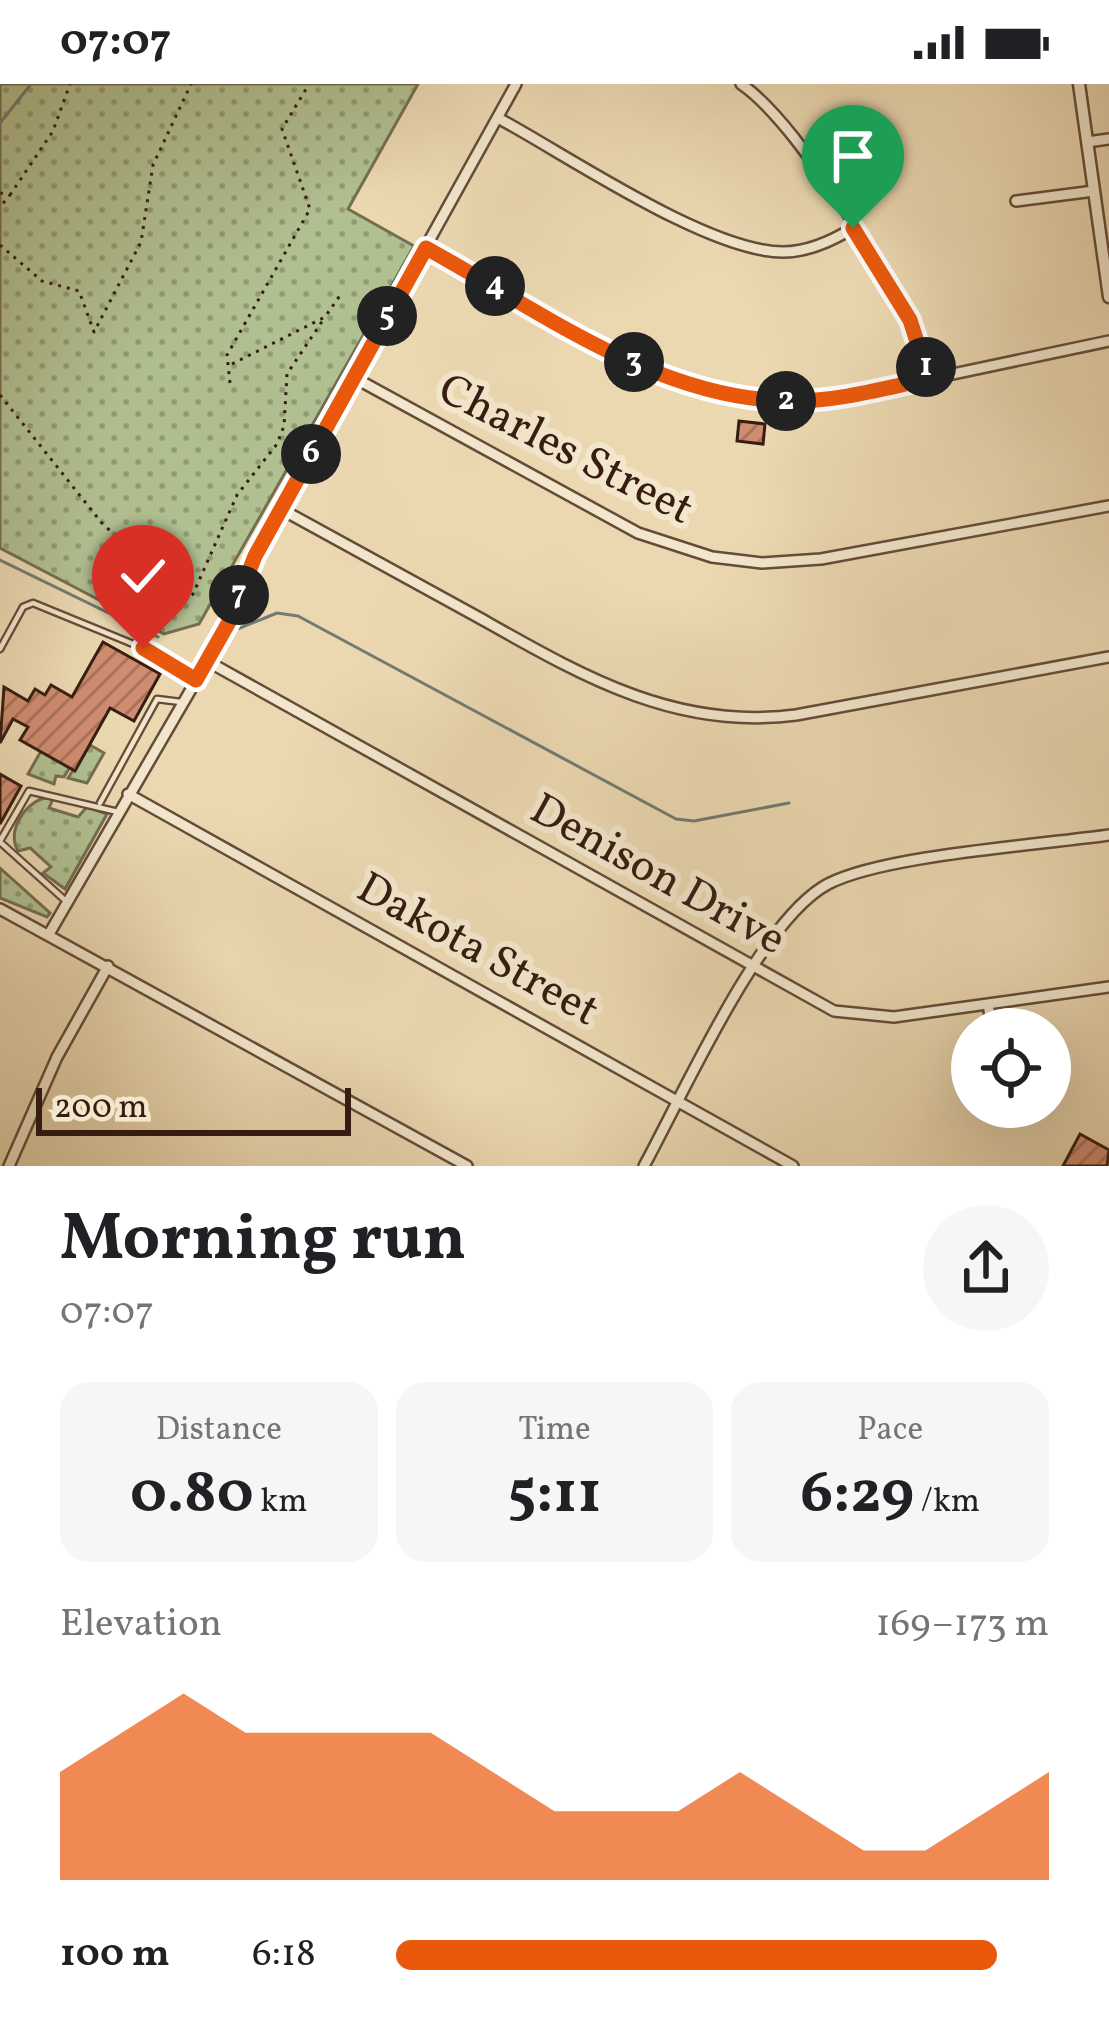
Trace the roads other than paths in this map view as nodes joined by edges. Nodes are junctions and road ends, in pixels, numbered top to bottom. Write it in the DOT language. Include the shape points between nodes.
graph roads {
  1 [pos="516,84"];
  2 [pos="740,84"];
  3 [pos="1079,84"];
  4 [pos="497,118"];
  5 [pos="1109,139"];
  6 [pos="1087,142"];
  7 [pos="1094,191"];
  8 [pos="1016,201"];
  9 [pos="853,228"];
  10 [pos="426,248"];
  11 [pos="1109,297"];
  12 [pos="1109,341"];
  13 [pos="353,377"];
  14 [pos="929,379"];
  15 [pos="1109,506"];
  16 [pos="281,508"];
  17 [pos="0,649"];
  18 [pos="1109,657"];
  19 [pos="207,661"];
  20 [pos="196,680"];
  21 [pos="182,703"];
  22 [pos="128,794"];
  23 [pos="100,803"];
  24 [pos="118,812"];
  25 [pos="1109,835"];
  26 [pos="0,842"];
  27 [pos="67,902"];
  28 [pos="0,909"];
  29 [pos="49,934"];
  30 [pos="108,966"];
  31 [pos="753,968"];
  32 [pos="1109,987"];
  33 [pos="988,1004"];
  34 [pos="989,1008"];
  35 [pos="679,1102"];
  36 [pos="9,1166"];
  37 [pos="467,1166"];
  38 [pos="644,1166"];
  39 [pos="793,1166"];
  1 -- 4 [label="street"];
  2 -- 9 [label="street" via="784,122"];
  3 -- 6 [label="street"];
  4 -- 9 [label="street" via="728,240 785,252"];
  4 -- 10 [label="street"];
  5 -- 6 [label="street"];
  6 -- 7 [label="street"];
  7 -- 8 [label="street"];
  7 -- 11 [label="street"];
  9 -- 14 [label="street" via="910,320"];
  10 -- 13 [label="street"];
  10 -- 14 [label="street" via="634,362 721,393 798,401"];
  12 -- 14 [label="street"];
  13 -- 15 [label="street, Charles Street" via="638,533 712,557 821,559"];
  13 -- 16 [label="street"];
  16 -- 18 [label="street" via="594,681 692,714 796,715"];
  16 -- 19 [label="street"];
  17 -- 20 [label="lane" via="33,603 143,648"];
  19 -- 20 [label="street"];
  19 -- 31 [label="street, Denison Drive"];
  20 -- 21 [label="street"];
  21 -- 22 [label="street"];
  21 -- 23 [label="lane" via="157,699"];
  22 -- 24 [label="street"];
  22 -- 35 [label="street, Dakota Street"];
  23 -- 24 [label="lane"];
  23 -- 26 [label="lane" via="29,791"];
  24 -- 27 [label="street"];
  25 -- 31 [label="street" via="853,874 793,908"];
  26 -- 27 [label="lane"];
  27 -- 29 [label="street"];
  28 -- 29 [label="street"];
  29 -- 30 [label="street"];
  30 -- 36 [label="street"];
  30 -- 37 [label="street"];
  31 -- 33 [label="street, Denison Drive" via="854,1016"];
  31 -- 35 [label="street"];
  32 -- 33 [label="street, Denison Drive"];
  33 -- 34 [label="street"];
  35 -- 38 [label="street"];
  35 -- 39 [label="street, Dakota Street"];
}
